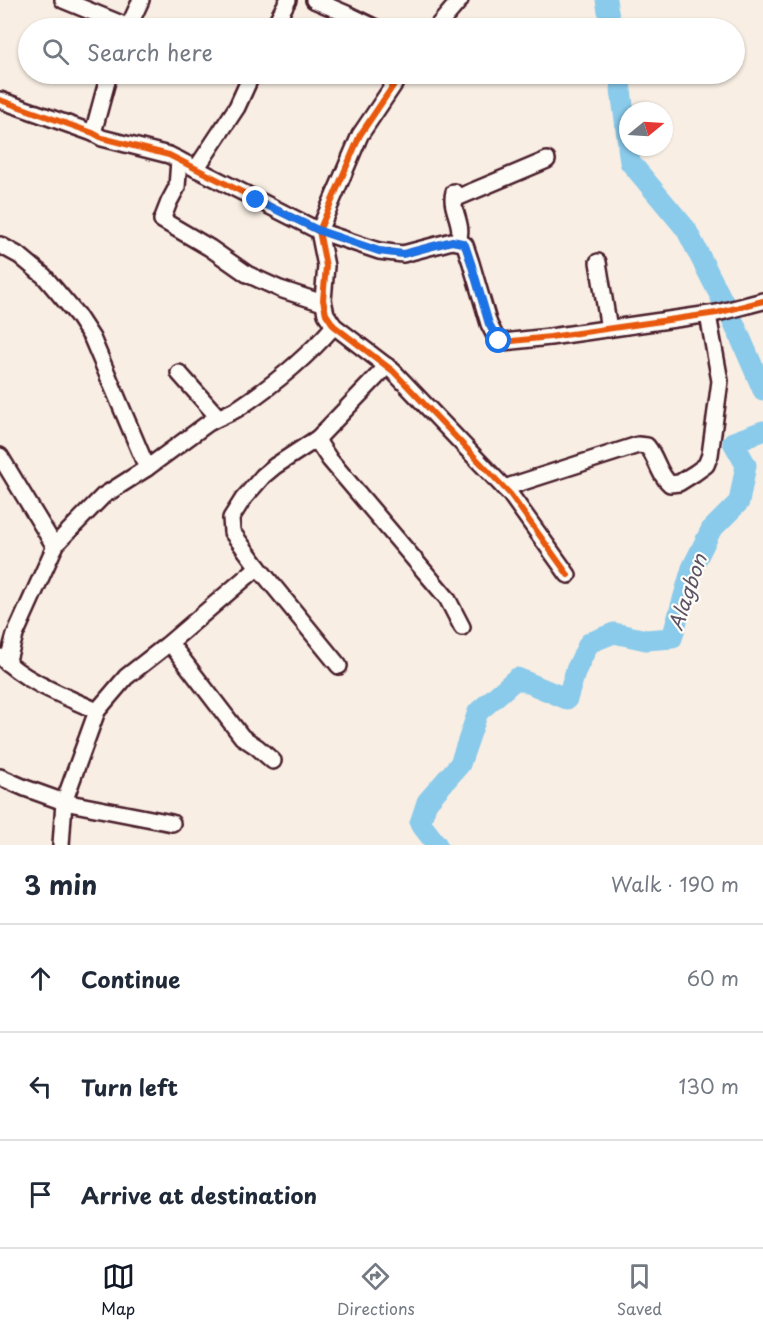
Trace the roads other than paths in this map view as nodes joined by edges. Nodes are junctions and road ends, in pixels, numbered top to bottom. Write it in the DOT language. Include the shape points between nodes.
graph roads {
  1 [pos="63,0"];
  2 [pos="141,0"];
  3 [pos="288,0"];
  4 [pos="314,0"];
  5 [pos="460,0"];
  6 [pos="105,18"];
  7 [pos="133,18"];
  8 [pos="278,18"];
  9 [pos="355,18"];
  10 [pos="445,18"];
  11 [pos="106,84"];
  12 [pos="247,84"];
  13 [pos="394,84"];
  14 [pos="0,100"];
  15 [pos="93,133"];
  16 [pos="179,160"];
  17 [pos="547,160"];
  18 [pos="196,169"];
  19 [pos="320,231"];
  20 [pos="458,241"];
  21 [pos="0,245"];
  22 [pos="598,262"];
  23 [pos="763,301"];
  24 [pos="323,303"];
  25 [pos="712,314"];
  26 [pos="334,326"];
  27 [pos="609,329"];
  28 [pos="387,366"];
  29 [pos="179,373"];
  30 [pos="218,417"];
  31 [pos="318,438"];
  32 [pos="0,456"];
  33 [pos="147,468"];
  34 [pos="504,488"];
  35 [pos="55,547"];
  36 [pos="258,567"];
  37 [pos="568,575"];
  38 [pos="462,627"];
  39 [pos="170,643"];
  40 [pos="4,660"];
  41 [pos="339,666"];
  42 [pos="97,711"];
  43 [pos="273,760"];
  44 [pos="0,777"];
  45 [pos="64,802"];
  46 [pos="172,823"];
  47 [pos="61,845"];
  1 -- 6 [label="street"];
  2 -- 7 [label="street"];
  3 -- 8 [label="street"];
  4 -- 9 [label="street"];
  5 -- 10 [label="street"];
  11 -- 15 [label="street"];
  12 -- 18 [label="street"];
  13 -- 19 [label="street" via="360,135"];
  14 -- 15 [label="street"];
  15 -- 16 [label="street"];
  16 -- 18 [label="street"];
  16 -- 24 [label="street" via="177,187 162,220 247,274"];
  17 -- 20 [label="street" via="459,197 454,192 460,228"];
  18 -- 19 [label="street"];
  19 -- 20 [label="street" via="379,251 403,254"];
  19 -- 24 [label="street" via="326,266"];
  20 -- 27 [label="street" via="465,245 489,324 499,341"];
  21 -- 33 [label="street" via="44,276 77,315 92,338"];
  22 -- 27 [label="street"];
  23 -- 25 [label="street"];
  24 -- 26 [label="street"];
  25 -- 27 [label="street"];
  25 -- 34 [label="street" via="720,381 705,465 680,483 670,484 647,446 638,445"];
  26 -- 28 [label="street"];
  26 -- 30 [label="street" via="279,378 238,408"];
  28 -- 31 [label="street"];
  28 -- 34 [label="street"];
  29 -- 30 [label="street"];
  30 -- 33 [label="street"];
  31 -- 36 [label="street" via="269,471 231,518 232,532"];
  31 -- 38 [label="street" via="330,460 447,598"];
  32 -- 35 [label="street"];
  33 -- 35 [label="street" via="103,496"];
  34 -- 37 [label="street"];
  35 -- 40 [label="street"];
  36 -- 39 [label="street"];
  36 -- 41 [label="street"];
  39 -- 42 [label="street" via="126,677"];
  39 -- 43 [label="street" via="242,737"];
  40 -- 42 [label="street" via="37,683"];
  42 -- 45 [label="street"];
  44 -- 45 [label="street"];
  45 -- 46 [label="street"];
  45 -- 47 [label="street"];
}
